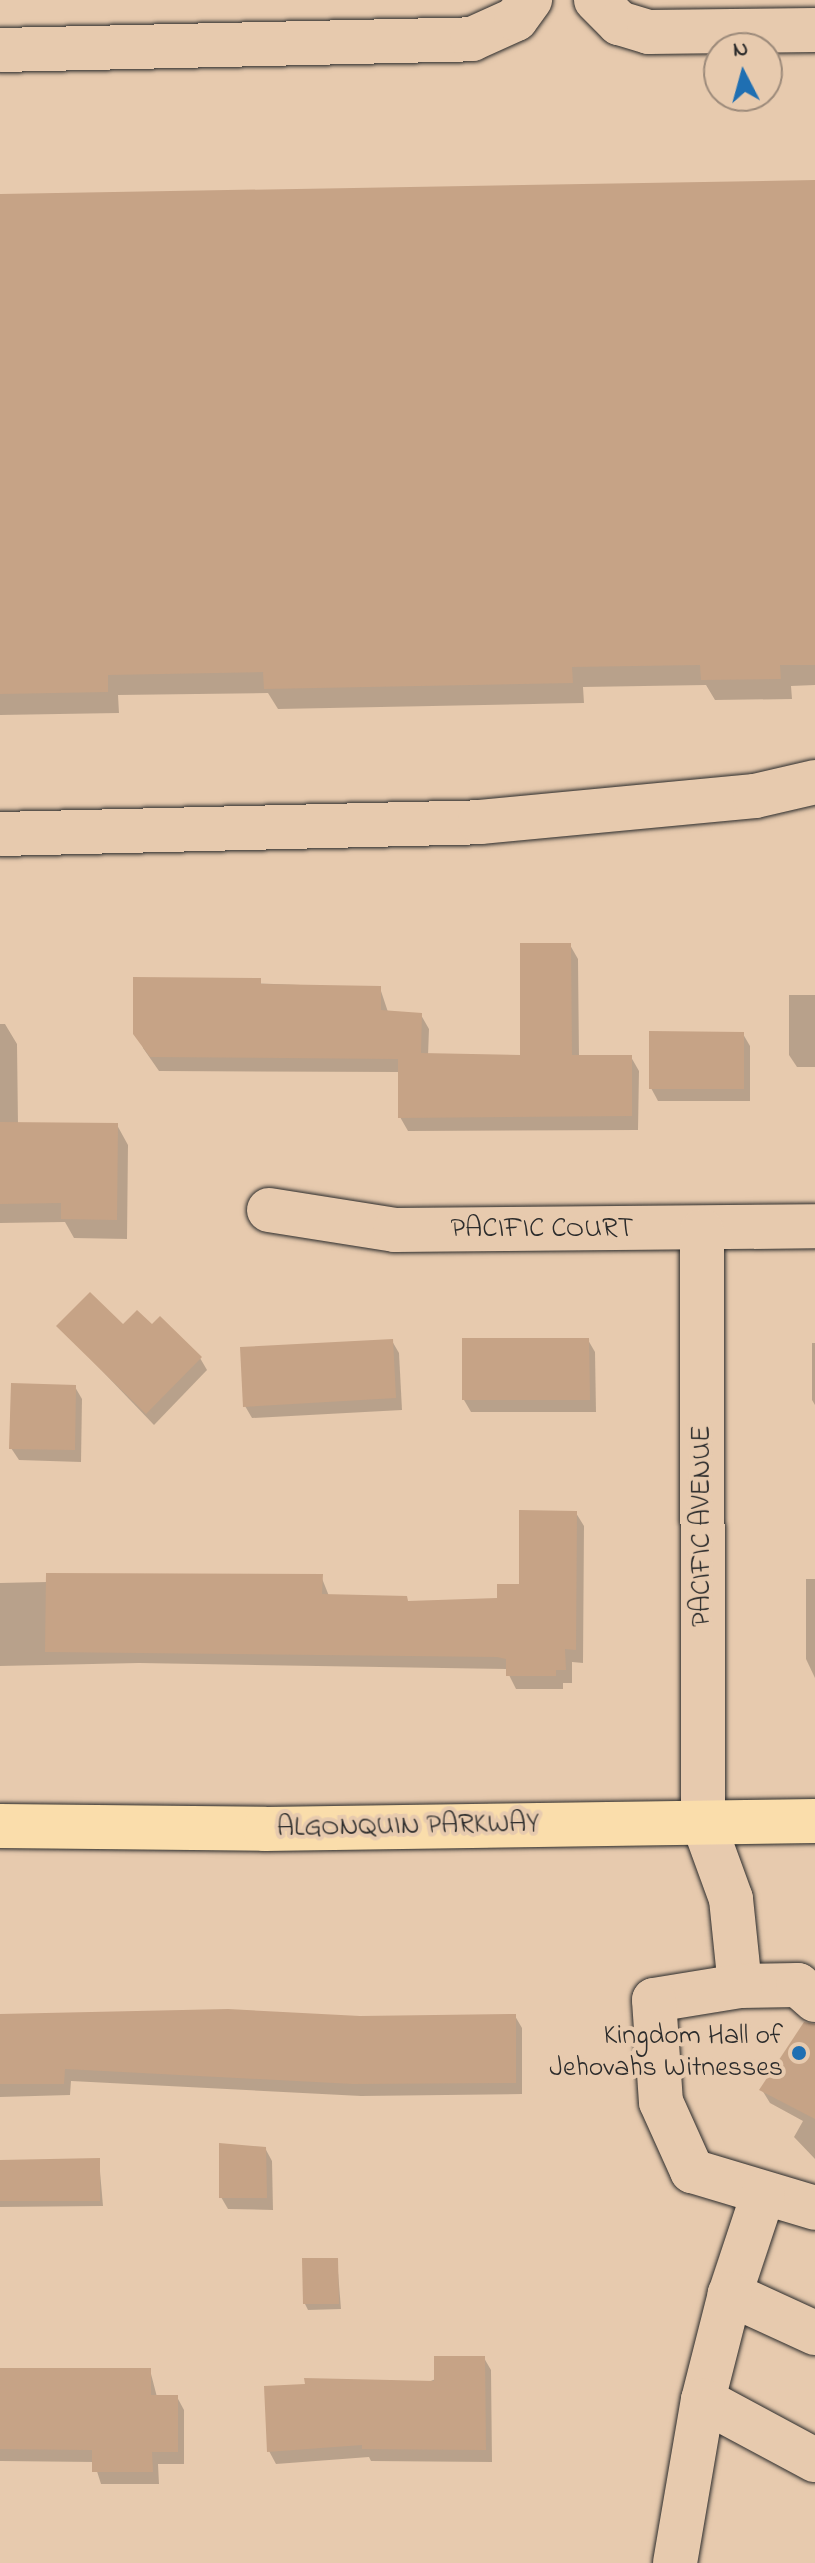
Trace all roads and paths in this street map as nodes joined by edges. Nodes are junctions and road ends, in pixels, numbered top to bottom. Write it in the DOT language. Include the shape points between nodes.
graph roads {
  1 [pos="530,0"];
  2 [pos="596,0"];
  3 [pos="815,30"];
  4 [pos="0,50"];
  5 [pos="815,782"];
  6 [pos="0,834"];
  7 [pos="269,1210"];
  8 [pos="815,1226"];
  9 [pos="702,1231"];
  10 [pos="815,1821"];
  11 [pos="703,1822"];
  12 [pos="0,1826"];
  13 [pos="740,1986"];
  14 [pos="809,1986"];
  15 [pos="763,2195"];
  16 [pos="815,2208"];
  17 [pos="730,2294"];
  18 [pos="815,2333"];
  19 [pos="703,2400"];
  20 [pos="815,2460"];
  21 [pos="675,2563"];
  1 -- 4 [label="street" via="516,19 472,39"];
  2 -- 3 [label="street" via="619,23 649,32"];
  5 -- 6 [label="street" via="755,796 480,822"];
  7 -- 9 [label="street, PACIFIC COURT" via="395,1230"];
  8 -- 9 [label="street, PACIFIC COURT"];
  9 -- 11 [label="street, PACIFIC AVENUE"];
  10 -- 11 [label="main road, ALGONQUIN PARKWAY"];
  11 -- 12 [label="main road, ALGONQUIN PARKWAY" via="265,1829"];
  11 -- 13 [label="street, PACIFIC AVENUE" via="731,1899"];
  13 -- 14 [label="street"];
  13 -- 15 [label="street" via="654,2000 661,2102 692,2171"];
  15 -- 16 [label="street"];
  15 -- 17 [label="street"];
  17 -- 18 [label="street"];
  17 -- 19 [label="street"];
  19 -- 20 [label="street"];
  19 -- 21 [label="street"];
}
